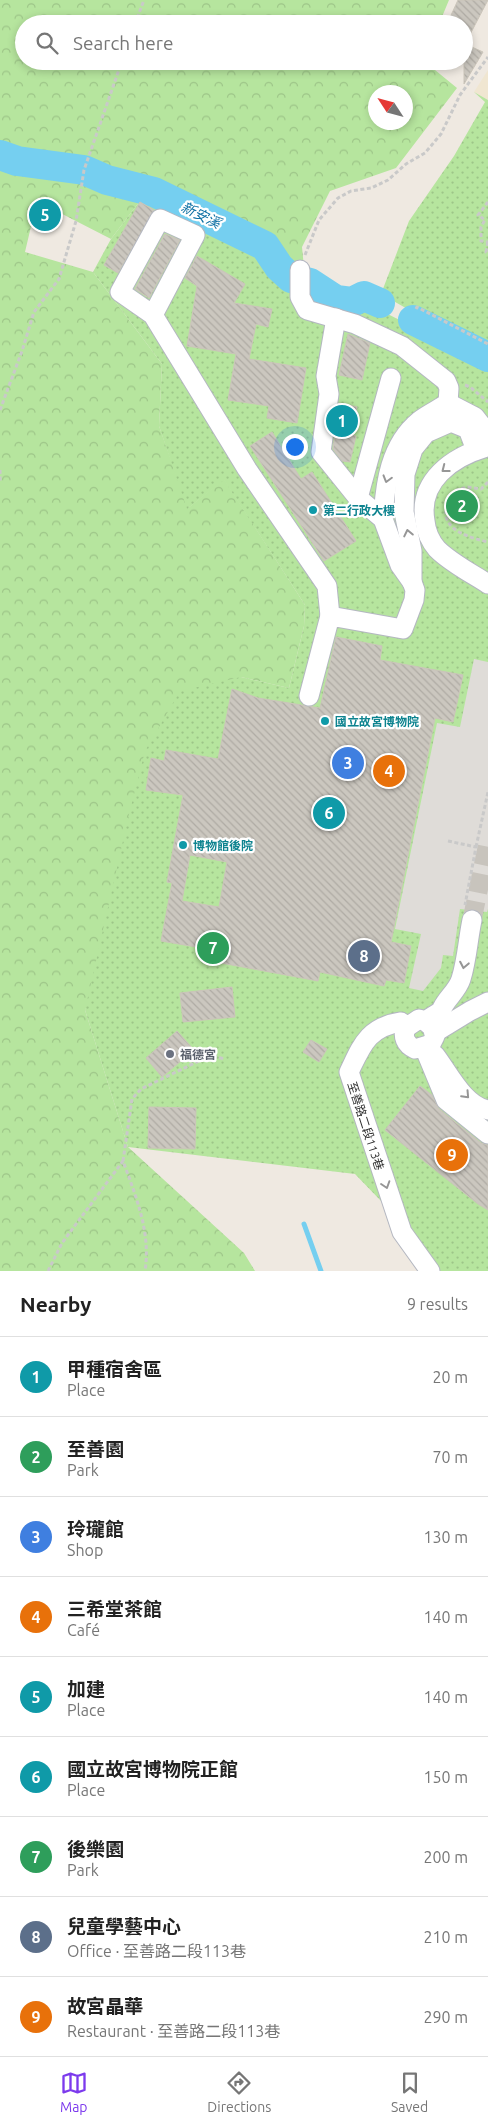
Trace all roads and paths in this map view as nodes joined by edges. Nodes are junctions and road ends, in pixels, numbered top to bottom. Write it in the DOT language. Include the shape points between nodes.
graph roads {
  1 [pos="144,0"];
  2 [pos="138,15"];
  3 [pos="488,57"];
  4 [pos="119,70"];
  5 [pos="488,202"];
  6 [pos="488,242"];
  7 [pos="488,252"];
  8 [pos="300,278"];
  9 [pos="416,309"];
  10 [pos="153,315"];
  11 [pos="336,318"];
  12 [pos="488,344"];
  13 [pos="391,378"];
  14 [pos="449,395"];
  15 [pos="488,402"];
  16 [pos="0,410"];
  17 [pos="488,434"];
  18 [pos="482,448"];
  19 [pos="0,470"];
  20 [pos="0,481"];
  21 [pos="488,482"];
  22 [pos="482,488"];
  23 [pos="488,491"];
  24 [pos="358,498"];
  25 [pos="382,519"];
  26 [pos="488,542"];
  27 [pos="412,582"];
  28 [pos="488,584"];
  29 [pos="330,616"];
  30 [pos="309,696"];
  31 [pos="488,792"];
  32 [pos="448,841"];
  33 [pos="476,846"];
  34 [pos="468,916"];
  35 [pos="488,1002"];
  36 [pos="407,1027"];
  37 [pos="428,1037"];
  38 [pos="224,1059"];
  39 [pos="488,1110"];
  40 [pos="488,1134"];
  41 [pos="123,1161"];
  42 [pos="48,1271"];
  43 [pos="144,1271"];
  44 [pos="430,1271"];
  1 -- 2 [label="path"];
  3 -- 8 [label="path" via="460,95 441,134 425,153 388,180 371,188 351,191 328,208 319,220"];
  4 -- 16 [label="path" via="84,170 76,221 59,279 34,312"];
  5 -- 6 [label="path" via="478,215 485,220 481,227 481,241"];
  6 -- 7 [label="path"];
  8 -- 11 [label="street" via="301,301 307,310"];
  9 -- 12 [label="path"];
  10 -- 10 [label="street" via="195,235 160,219 120,292"];
  10 -- 29 [label="street" via="247,469 326,586"];
  11 -- 14 [label="street" via="402,346 446,382"];
  11 -- 24 [label="street" via="326,376 329,394 320,452"];
  13 -- 24 [label="street"];
  14 -- 15 [label="path" via="456,384 470,386"];
  14 -- 17 [label="street" via="475,417"];
  14 -- 25 [label="street, one-way" via="400,441 385,483"];
  27 -- 18 [label="street, one-way" via="412,551 404,512 405,474 414,449 426,433 452,422 468,429"];
  18 -- 28 [label="street, one-way" via="444,468 430,484 422,509 426,530 436,548"];
  19 -- 20 [label="path"];
  21 -- 22 [label="path"];
  22 -- 23 [label="path"];
  22 -- 26 [label="path" via="467,487 454,491 448,500 446,514 449,527 462,536"];
  24 -- 25 [label="street"];
  25 -- 27 [label="street" via="400,565"];
  27 -- 29 [label="street" via="414,600 403,629"];
  29 -- 30 [label="street"];
  31 -- 33 [label="path"];
  32 -- 33 [label="path"];
  33 -- 34 [label="path"];
  34 -- 37 [label="street, 至善路二段113巷, one-way" via="461,979 451,998 443,1004"];
  35 -- 37 [label="street"];
  36 -- 37 [label="street, 至善路二段113巷" via="419,1019"];
  36 -- 37 [label="street" via="404,1035 415,1049"];
  36 -- 44 [label="street, 至善路二段113巷, one-way" via="401,1022 387,1024 366,1038 349,1072 402,1232"];
  37 -- 39 [label="street, one-way" via="465,1097 481,1109"];
  37 -- 40 [label="street" via="446,1100"];
  38 -- 41 [label="path" via="211,1055 141,1090 132,1099"];
  41 -- 42 [label="path" via="62,1243"];
  41 -- 43 [label="path" via="144,1228 148,1254"];
}
